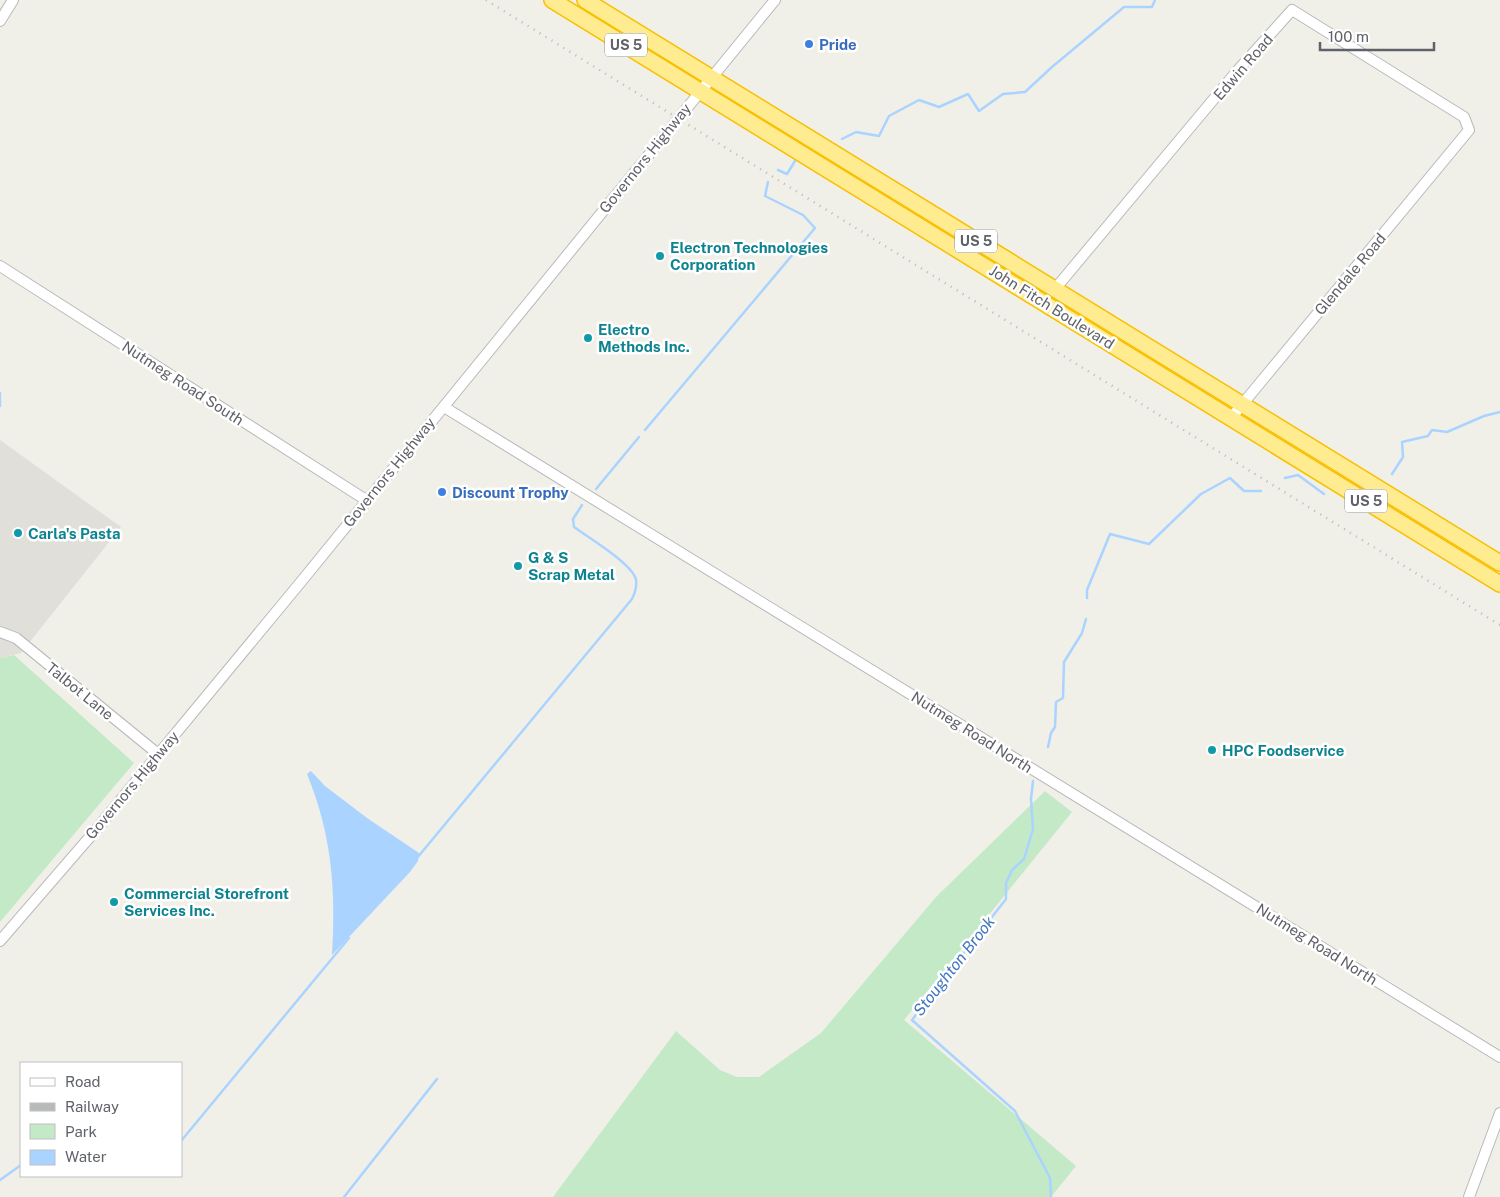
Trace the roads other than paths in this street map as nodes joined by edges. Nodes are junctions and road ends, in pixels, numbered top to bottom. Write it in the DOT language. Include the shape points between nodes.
graph roads {
  1 [pos="13,0"];
  2 [pos="552,0"];
  3 [pos="585,0"];
  4 [pos="775,0"];
  5 [pos="0,21"];
  6 [pos="710,78"];
  7 [pos="700,90"];
  8 [pos="1469,130"];
  9 [pos="0,266"];
  10 [pos="1055,289"];
  11 [pos="1242,404"];
  12 [pos="444,407"];
  13 [pos="1231,418"];
  14 [pos="366,500"];
  15 [pos="1500,563"];
  16 [pos="1500,584"];
  17 [pos="0,632"];
  18 [pos="158,754"];
  19 [pos="0,941"];
  20 [pos="1500,1057"];
  21 [pos="1500,1113"];
  22 [pos="1469,1197"];
  1 -- 5 [label="street"];
  2 -- 7 [label="highway, John Fitch Boulevard / US 5"];
  3 -- 6 [label="highway, John Fitch Boulevard / US 5"];
  4 -- 6 [label="street, Governors Highway"];
  6 -- 7 [label="street, Governors Highway"];
  6 -- 10 [label="highway, John Fitch Boulevard / US 5"];
  7 -- 12 [label="street, Governors Highway"];
  7 -- 13 [label="highway, John Fitch Boulevard / US 5"];
  8 -- 10 [label="street, Edwin Road" via="1464,117 1292,10"];
  8 -- 11 [label="street, Glendale Road"];
  9 -- 14 [label="street, Nutmeg Road South"];
  10 -- 11 [label="highway, John Fitch Boulevard / US 5"];
  11 -- 13 [label="street, Glendale Road"];
  11 -- 15 [label="highway, John Fitch Boulevard / US 5"];
  12 -- 14 [label="street, Governors Highway"];
  12 -- 20 [label="street, Nutmeg Road North"];
  13 -- 16 [label="highway, John Fitch Boulevard / US 5"];
  14 -- 18 [label="street, Governors Highway"];
  17 -- 18 [label="street, Talbot Lane" via="16,638"];
  18 -- 19 [label="street, Governors Highway"];
  21 -- 22 [label="street"];
}
